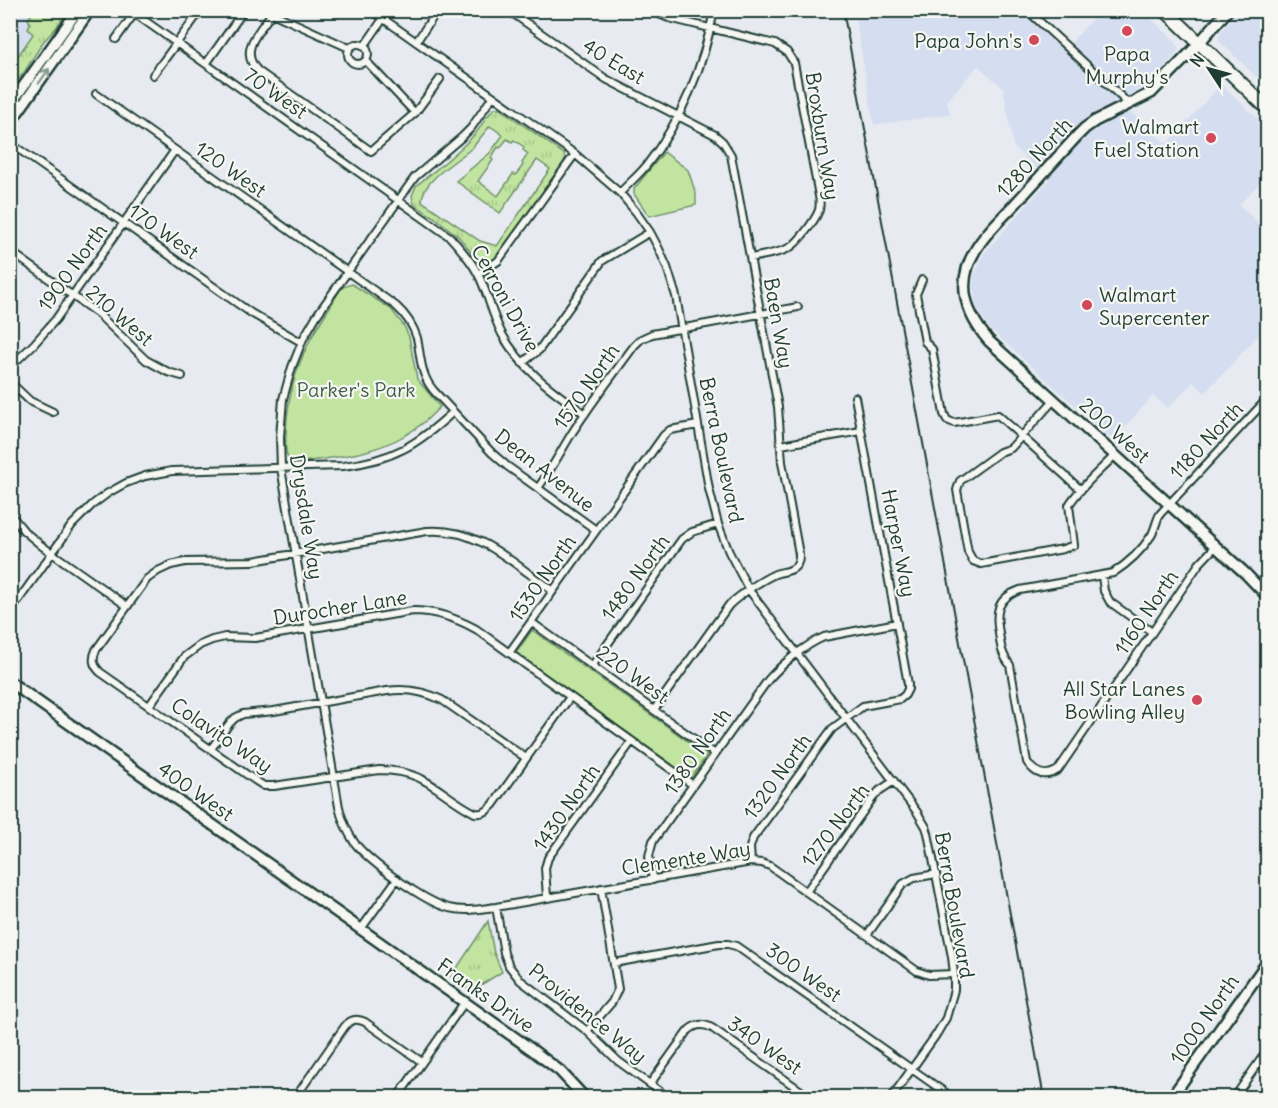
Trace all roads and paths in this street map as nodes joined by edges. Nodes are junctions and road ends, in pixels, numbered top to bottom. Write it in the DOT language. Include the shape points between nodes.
graph roads {
  1 [pos="78,10"];
  2 [pos="90,10"];
  3 [pos="201,10"];
  4 [pos="244,10"];
  5 [pos="288,10"];
  6 [pos="371,10"];
  7 [pos="438,10"];
  8 [pos="508,10"];
  9 [pos="649,10"];
  10 [pos="714,10"];
  11 [pos="1165,10"];
  12 [pos="1228,10"];
  13 [pos="135,12"];
  14 [pos="271,12"];
  15 [pos="1031,12"];
  16 [pos="283,18"];
  17 [pos="383,19"];
  18 [pos="710,29"];
  19 [pos="116,39"];
  20 [pos="416,42"];
  21 [pos="177,43"];
  22 [pos="1199,43"];
  23 [pos="365,45"];
  24 [pos="349,48"];
  25 [pos="366,61"];
  26 [pos="206,64"];
  27 [pos="153,75"];
  28 [pos="440,79"];
  29 [pos="96,94"];
  30 [pos="493,96"];
  31 [pos="10,105"];
  32 [pos="1130,105"];
  33 [pos="1264,106"];
  34 [pos="415,113"];
  35 [pos="677,116"];
  36 [pos="10,123"];
  37 [pos="10,142"];
  38 [pos="175,150"];
  39 [pos="575,154"];
  40 [pos="620,193"];
  41 [pos="399,199"];
  42 [pos="124,222"];
  43 [pos="650,232"];
  44 [pos="10,251"];
  45 [pos="751,258"];
  46 [pos="347,272"];
  47 [pos="478,274"];
  48 [pos="966,276"];
  49 [pos="922,280"];
  50 [pos="73,296"];
  51 [pos="798,307"];
  52 [pos="760,314"];
  53 [pos="681,329"];
  54 [pos="301,342"];
  55 [pos="522,363"];
  56 [pos="10,367"];
  57 [pos="182,376"];
  58 [pos="10,382"];
  59 [pos="855,397"];
  60 [pos="1268,398"];
  61 [pos="1054,400"];
  62 [pos="53,412"];
  63 [pos="453,412"];
  64 [pos="585,414"];
  65 [pos="698,424"];
  66 [pos="861,431"];
  67 [pos="1022,436"];
  68 [pos="781,446"];
  69 [pos="1115,455"];
  70 [pos="281,468"];
  71 [pos="538,488"];
  72 [pos="1081,490"];
  73 [pos="1170,505"];
  74 [pos="10,514"];
  75 [pos="718,524"];
  76 [pos="596,530"];
  77 [pos="1216,546"];
  78 [pos="53,553"];
  79 [pos="296,554"];
  80 [pos="1101,576"];
  81 [pos="749,590"];
  82 [pos="553,591"];
  83 [pos="1268,597"];
  84 [pos="127,606"];
  85 [pos="10,612"];
  86 [pos="531,622"];
  87 [pos="897,623"];
  88 [pos="308,628"];
  89 [pos="1152,632"];
  90 [pos="509,653"];
  91 [pos="797,654"];
  92 [pos="592,666"];
  93 [pos="10,682"];
  94 [pos="905,695"];
  95 [pos="570,697"];
  96 [pos="321,702"];
  97 [pos="148,705"];
  98 [pos="654,710"];
  99 [pos="845,718"];
  100 [pos="632,741"];
  101 [pos="211,749"];
  102 [pos="715,754"];
  103 [pos="526,758"];
  104 [pos="1038,774"];
  105 [pos="334,777"];
  106 [pos="894,781"];
  107 [pos="693,785"];
  108 [pos="751,862"];
  109 [pos="936,874"];
  110 [pos="397,879"];
  111 [pos="653,880"];
  112 [pos="601,888"];
  113 [pos="806,892"];
  114 [pos="547,897"];
  115 [pos="496,907"];
  116 [pos="361,929"];
  117 [pos="867,935"];
  118 [pos="1268,961"];
  119 [pos="614,963"];
  120 [pos="954,974"];
  121 [pos="464,1003"];
  122 [pos="587,1031"];
  123 [pos="1268,1049"];
  124 [pos="422,1062"];
  125 [pos="912,1068"];
  126 [pos="650,1084"];
  127 [pos="295,1098"];
  128 [pos="397,1098"];
  129 [pos="585,1098"];
  130 [pos="669,1098"];
  131 [pos="811,1098"];
  132 [pos="891,1098"];
  133 [pos="953,1098"];
  134 [pos="1171,1098"];
  135 [pos="1234,1098"];
  1 -- 31 [label="street"];
  36 -- 2 [label="street, one-way"];
  3 -- 21 [label="street"];
  4 -- 26 [label="street"];
  5 -- 16 [label="street"];
  6 -- 17 [label="street, Berra Boulevard"];
  7 -- 20 [label="street"];
  8 -- 35 [label="street, 40 East" via="606,79"];
  9 -- 18 [label="street"];
  10 -- 18 [label="street"];
  11 -- 22 [label="highway"];
  12 -- 22 [label="street, 1280 North"];
  13 -- 19 [label="street"];
  13 -- 21 [label="street, 70 West"];
  14 -- 16 [label="street"];
  14 -- 34 [label="street" via="250,47 255,68 371,151"];
  15 -- 32 [label="street"];
  16 -- 24 [label="street"];
  17 -- 20 [label="street, Berra Boulevard"];
  17 -- 23 [label="street"];
  18 -- 35 [label="street"];
  18 -- 45 [label="street, Broxburn Way" via="775,44 787,52 794,63 819,196 815,218 793,246"];
  20 -- 30 [label="street, Berra Boulevard"];
  21 -- 26 [label="street, 70 West"];
  21 -- 27 [label="street"];
  22 -- 32 [label="street, 1280 North" via="1151,93"];
  22 -- 33 [label="highway"];
  23 -- 24 [label="street" via="356,43"];
  23 -- 25 [label="street" via="369,52"];
  24 -- 25 [label="street" via="350,61"];
  25 -- 34 [label="street"];
  26 -- 41 [label="street, 70 West"];
  28 -- 34 [label="street"];
  29 -- 38 [label="street, 120 West"];
  30 -- 39 [label="street, Berra Boulevard"];
  30 -- 41 [label="street, Drysdale Way" via="466,133 415,177"];
  32 -- 48 [label="street, 1280 North" via="1085,128 983,240 970,260"];
  35 -- 40 [label="street" via="660,147"];
  35 -- 45 [label="street, Baen Way" via="715,135 729,150"];
  37 -- 42 [label="street, 170 West"];
  38 -- 42 [label="street, 1900 North"];
  38 -- 46 [label="street, 120 West"];
  39 -- 40 [label="street, Berra Boulevard"];
  39 -- 47 [label="street" via="498,261"];
  40 -- 43 [label="street, Berra Boulevard"];
  41 -- 46 [label="street, Drysdale Way"];
  41 -- 47 [label="street, Cerroni Drive" via="450,237"];
  42 -- 50 [label="street, 1900 North"];
  42 -- 54 [label="street, 170 West" via="251,313"];
  43 -- 53 [label="street, Berra Boulevard" via="673,286"];
  43 -- 55 [label="street" via="602,261 539,350"];
  44 -- 50 [label="street, 210 West"];
  45 -- 52 [label="street, Baen Way"];
  46 -- 54 [label="street, Drysdale Way"];
  46 -- 63 [label="street, Dean Avenue" via="406,316 415,332 425,378"];
  47 -- 55 [label="street, Cerroni Drive" via="495,320"];
  48 -- 61 [label="street, 200 West" via="966,303 980,330"];
  49 -- 67 [label="street" via="916,294 947,420 954,423 998,415"];
  50 -- 56 [label="street, 1900 North" via="44,334"];
  50 -- 57 [label="street, 210 West" via="137,354"];
  51 -- 52 [label="street, 1570 North"];
  52 -- 53 [label="street, 1570 North"];
  52 -- 68 [label="street, Baen Way" via="778,406"];
  53 -- 64 [label="street, 1570 North" via="648,335 637,342"];
  53 -- 65 [label="street, Berra Boulevard"];
  54 -- 70 [label="street, Drysdale Way" via="283,399"];
  55 -- 64 [label="street, Cerroni Drive" via="539,381"];
  58 -- 62 [label="street" via="30,401"];
  59 -- 66 [label="street, Harper Way"];
  60 -- 73 [label="street, 1180 North"];
  61 -- 67 [label="street"];
  61 -- 69 [label="street, 200 West"];
  63 -- 70 [label="street" via="418,441 385,457 343,466"];
  63 -- 71 [label="street, Dean Avenue" via="492,453"];
  64 -- 71 [label="street, 1570 North"];
  65 -- 75 [label="street, Berra Boulevard"];
  65 -- 76 [label="street, 1530 North" via="664,435"];
  66 -- 68 [label="street"];
  66 -- 87 [label="street, Harper Way"];
  67 -- 72 [label="street"];
  67 -- 72 [label="street" via="1011,448 963,477 958,485 968,552 973,561 981,564 1074,545 1069,504"];
  68 -- 81 [label="street, Baen Way" via="799,560 788,571 771,575"];
  69 -- 72 [label="street"];
  69 -- 73 [label="street, 200 West"];
  70 -- 78 [label="street" via="172,471 136,479 92,505"];
  70 -- 79 [label="street, Drysdale Way"];
  71 -- 76 [label="street, Dean Avenue"];
  73 -- 77 [label="street, 200 West"];
  73 -- 80 [label="street, 1180 North" via="1160,514 1152,536 1125,565"];
  74 -- 78 [label="street" via="33,539"];
  75 -- 81 [label="street, Berra Boulevard"];
  75 -- 92 [label="street, 1480 North" via="682,539"];
  76 -- 82 [label="street, 1530 North"];
  77 -- 83 [label="street, 200 West"];
  77 -- 89 [label="street, 1160 North"];
  78 -- 84 [label="street"];
  78 -- 85 [label="street"];
  79 -- 82 [label="street" via="427,531 450,531 486,544"];
  79 -- 84 [label="street" via="253,561 185,561 171,565 147,579"];
  79 -- 88 [label="street, Drysdale Way"];
  80 -- 89 [label="street" via="1110,602"];
  80 -- 104 [label="street, 1180 North" via="1020,590 1004,600 997,614 1002,655 1010,664 1027,762"];
  81 -- 91 [label="street, Berra Boulevard"];
  81 -- 98 [label="street" via="723,612"];
  82 -- 86 [label="street, 1530 North"];
  84 -- 97 [label="street, Colavito Way" via="96,650 93,662 100,672"];
  86 -- 90 [label="street, 1530 North"];
  86 -- 92 [label="street, 220 West"];
  87 -- 91 [label="street, 1380 North" via="824,637"];
  87 -- 94 [label="street, Harper Way" via="908,684"];
  88 -- 90 [label="street, Durocher Lane" via="413,611 429,612 461,621"];
  88 -- 96 [label="street, Drysdale Way"];
  88 -- 97 [label="street, Durocher Lane" via="206,642 184,657"];
  89 -- 104 [label="street, 1160 North" via="1058,770"];
  90 -- 95 [label="street, Durocher Lane"];
  91 -- 99 [label="street, Berra Boulevard"];
  91 -- 102 [label="street, 1380 North" via="768,680"];
  92 -- 98 [label="street, 220 West"];
  93 -- 116 [label="street, 400 West"];
  94 -- 99 [label="street, 1320 North" via="863,706"];
  95 -- 100 [label="street, Durocher Lane"];
  95 -- 103 [label="street"];
  96 -- 101 [label="street" via="243,714 229,724"];
  96 -- 103 [label="street" via="395,690 428,694 449,704"];
  96 -- 105 [label="street, Drysdale Way"];
  97 -- 101 [label="street, Colavito Way"];
  98 -- 102 [label="street, 220 West"];
  99 -- 106 [label="street, Berra Boulevard"];
  99 -- 108 [label="street, 1320 North" via="828,733 753,838"];
  100 -- 107 [label="street, Durocher Lane"];
  100 -- 114 [label="street, 1430 North" via="548,858 544,879"];
  101 -- 105 [label="street, Colavito Way" via="264,786"];
  102 -- 107 [label="street, 1380 North"];
  103 -- 105 [label="street, Colavito Way" via="493,805 481,813 469,810 425,780 402,772 379,770"];
  105 -- 110 [label="street, Drysdale Way" via="341,815 350,835 364,854"];
  106 -- 109 [label="street, Berra Boulevard" via="926,827"];
  106 -- 113 [label="street, 1270 North" via="872,799"];
  107 -- 111 [label="street, 1380 North" via="651,846"];
  108 -- 111 [label="street, Clemente Way"];
  108 -- 113 [label="street, Clemente Way" via="770,866"];
  109 -- 117 [label="street" via="903,884"];
  109 -- 120 [label="street, Berra Boulevard"];
  110 -- 115 [label="street, Clemente Way" via="428,900 451,908"];
  110 -- 116 [label="street"];
  111 -- 112 [label="street, Clemente Way"];
  112 -- 114 [label="street, Clemente Way"];
  112 -- 119 [label="street"];
  113 -- 117 [label="street, Clemente Way"];
  114 -- 115 [label="street, Clemente Way"];
  115 -- 122 [label="street, Providence Way" via="504,953 513,972"];
  116 -- 121 [label="street, Franks Drive"];
  117 -- 120 [label="street, Clemente Way" via="921,973"];
  118 -- 134 [label="street, 1000 North"];
  119 -- 122 [label="street" via="616,996"];
  119 -- 125 [label="street, 300 West" via="719,944 736,946"];
  120 -- 125 [label="street, Berra Boulevard" via="946,1018"];
  121 -- 124 [label="street"];
  121 -- 129 [label="street, Franks Drive" via="549,1063"];
  122 -- 126 [label="street, Providence Way" via="618,1061"];
  123 -- 135 [label="street"];
  124 -- 127 [label="street" via="356,1019 345,1026"];
  124 -- 128 [label="street"];
  125 -- 132 [label="street, Berra Boulevard"];
  125 -- 133 [label="street, 300 West"];
  126 -- 130 [label="street, Providence Way"];
  126 -- 131 [label="street, 340 West" via="688,1031 698,1024 712,1028"];
}
